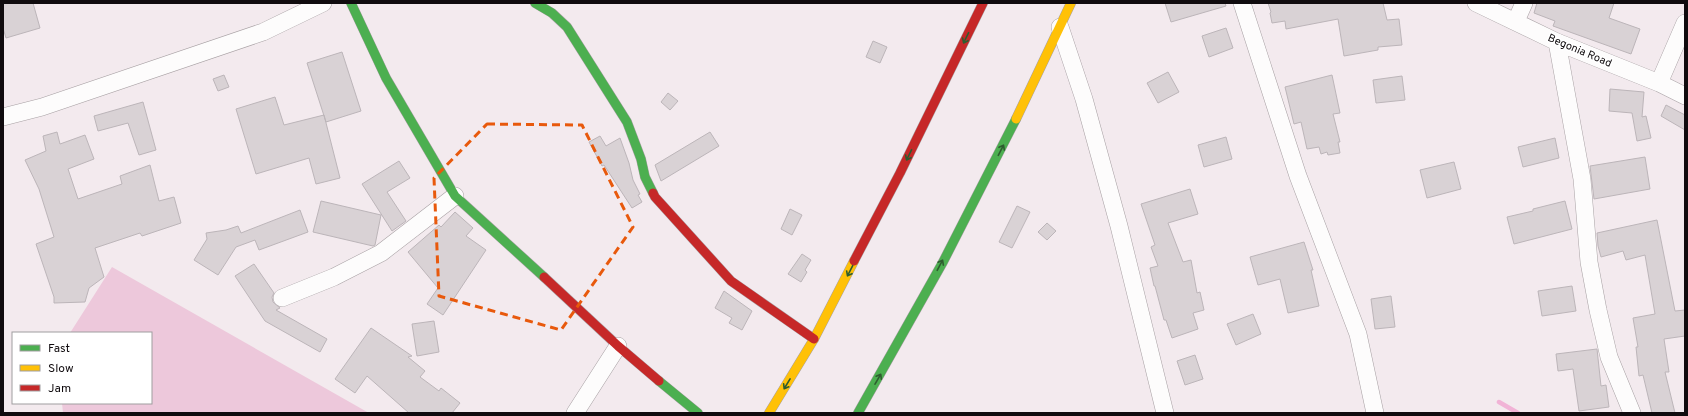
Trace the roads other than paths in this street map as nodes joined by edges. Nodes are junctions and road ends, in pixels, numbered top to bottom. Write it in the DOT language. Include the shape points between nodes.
graph roads {
  1 [pos="323,3"];
  2 [pos="351,3"];
  3 [pos="536,3"];
  4 [pos="983,3"];
  5 [pos="1071,3"];
  6 [pos="1242,3"];
  7 [pos="1476,3"];
  8 [pos="1524,3"];
  9 [pos="1516,21"];
  10 [pos="1685,22"];
  11 [pos="1060,27"];
  12 [pos="1557,42"];
  13 [pos="1659,82"];
  14 [pos="1685,96"];
  15 [pos="3,117"];
  16 [pos="455,196"];
  17 [pos="282,298"];
  18 [pos="814,339"];
  19 [pos="618,346"];
  20 [pos="575,413"];
  21 [pos="698,413"];
  22 [pos="769,413"];
  23 [pos="858,413"];
  24 [pos="1165,413"];
  25 [pos="1375,413"];
  26 [pos="1632,413"];
  1 -- 15 [label="street" via="250,37 42,107"];
  2 -- 16 [label="main road" via="386,78"];
  3 -- 18 [label="main road" via="567,27 627,122 645,177 655,197 731,281"];
  4 -- 18 [label="main road, one-way" via="900,173"];
  5 -- 11 [label="main road"];
  6 -- 25 [label="street" via="1298,176 1358,334"];
  7 -- 9 [label="street, Begonia Road"];
  8 -- 9 [label="street"];
  9 -- 12 [label="street, Begonia Road"];
  10 -- 13 [label="street"];
  23 -- 11 [label="main road, one-way" via="1002,149"];
  11 -- 24 [label="street" via="1084,98"];
  12 -- 13 [label="street, Begonia Road"];
  12 -- 26 [label="street" via="1582,179 1589,262 1598,310 1609,357"];
  13 -- 14 [label="street, Begonia Road"];
  16 -- 17 [label="street" via="381,253 334,277"];
  16 -- 19 [label="main road"];
  18 -- 22 [label="main road, one-way"];
  19 -- 20 [label="street"];
  19 -- 21 [label="main road"];
}
